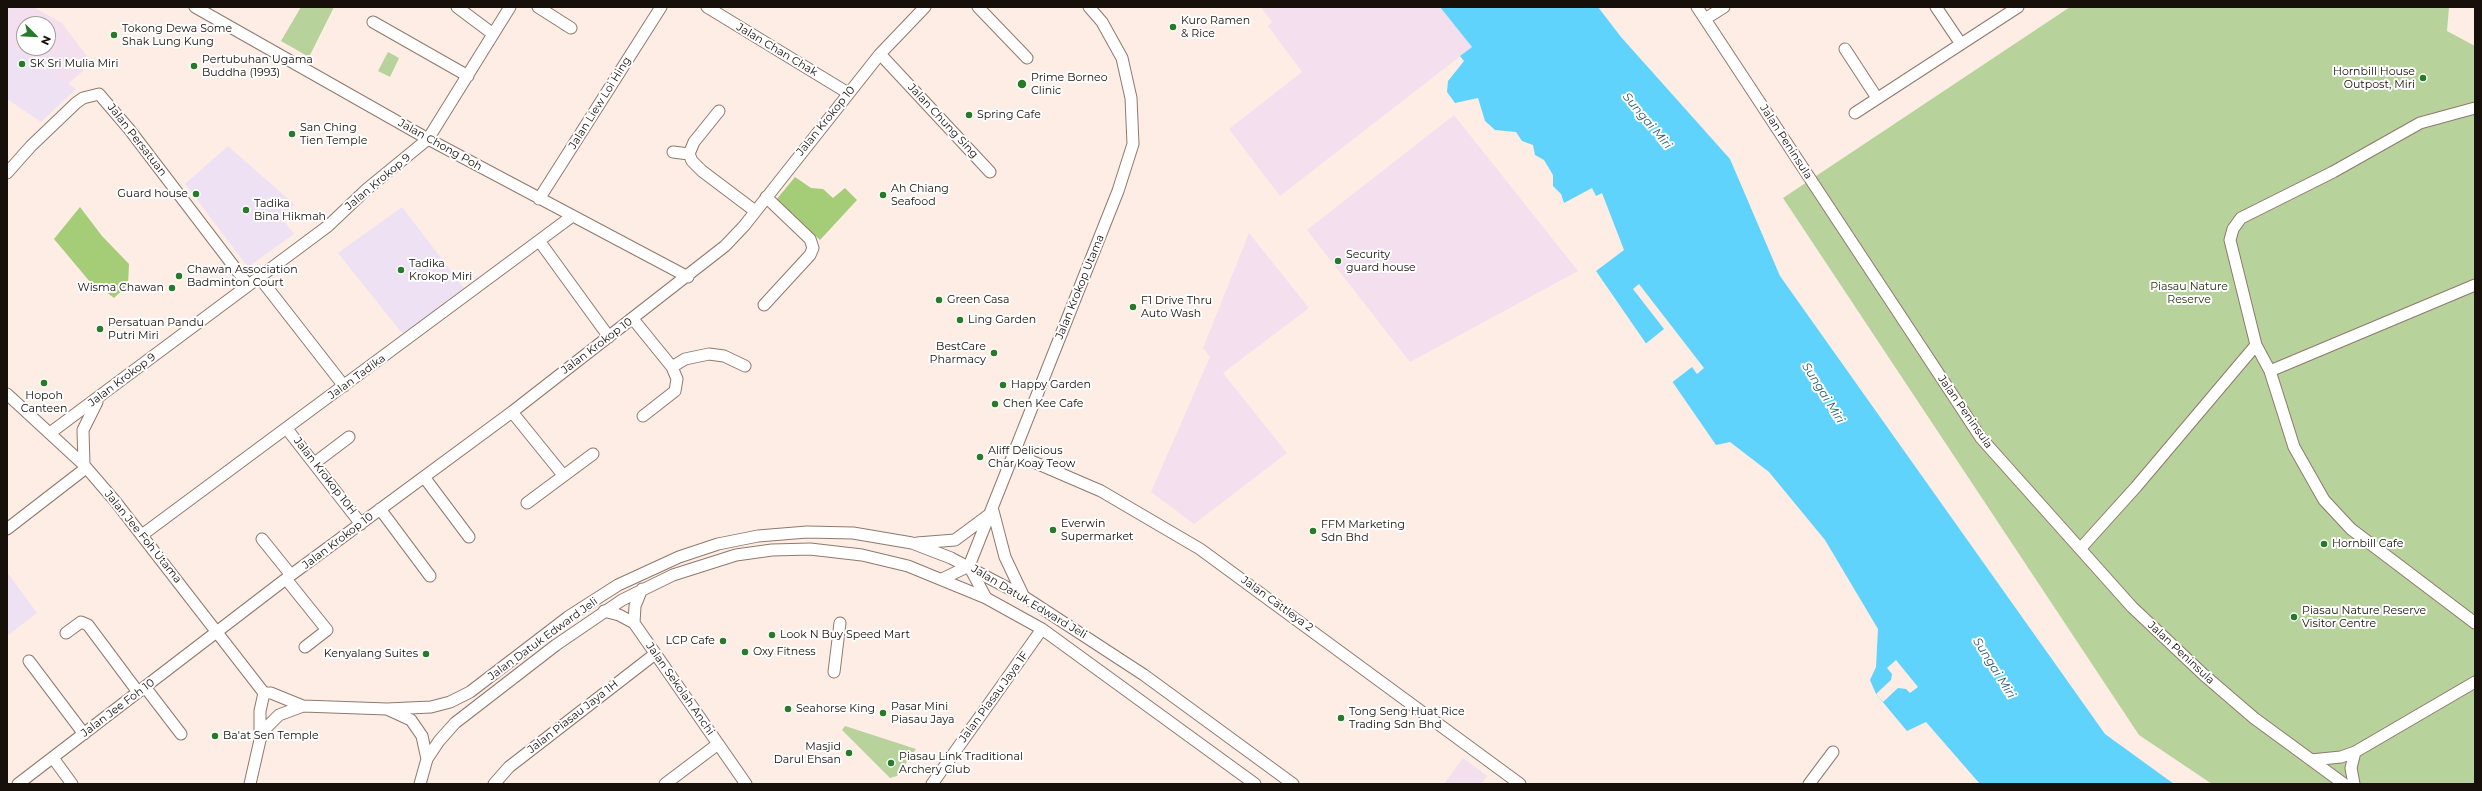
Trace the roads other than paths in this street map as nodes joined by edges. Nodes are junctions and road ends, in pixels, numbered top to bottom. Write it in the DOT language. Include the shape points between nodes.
graph roads {
  1 [pos="195,7"];
  2 [pos="458,7"];
  3 [pos="510,7"];
  4 [pos="538,7"];
  5 [pos="661,7"];
  6 [pos="706,7"];
  7 [pos="978,7"];
  8 [pos="1089,7"];
  9 [pos="1697,7"];
  10 [pos="1724,7"];
  11 [pos="1936,7"];
  12 [pos="2018,7"];
  13 [pos="919,9"];
  14 [pos="1705,19"];
  15 [pos="373,22"];
  16 [pos="571,28"];
  17 [pos="493,34"];
  18 [pos="1961,44"];
  19 [pos="1845,49"];
  20 [pos="880,54"];
  21 [pos="1027,58"];
  22 [pos="468,76"];
  23 [pos="848,93"];
  24 [pos="1877,98"];
  25 [pos="2475,108"];
  26 [pos="719,111"];
  27 [pos="1855,113"];
  28 [pos="428,139"];
  29 [pos="673,152"];
  30 [pos="689,154"];
  31 [pos="990,172"];
  32 [pos="7,173"];
  33 [pos="766,197"];
  34 [pos="538,199"];
  35 [pos="755,211"];
  36 [pos="571,217"];
  37 [pos="540,242"];
  38 [pos="259,277"];
  39 [pos="688,277"];
  40 [pos="248,285"];
  41 [pos="2475,285"];
  42 [pos="764,305"];
  43 [pos="633,319"];
  44 [pos="609,337"];
  45 [pos="2256,345"];
  46 [pos="745,366"];
  47 [pos="672,367"];
  48 [pos="2270,371"];
  49 [pos="344,386"];
  50 [pos="7,394"];
  51 [pos="101,396"];
  52 [pos="512,412"];
  53 [pos="643,416"];
  54 [pos="287,429"];
  55 [pos="50,433"];
  56 [pos="349,437"];
  57 [pos="593,454"];
  58 [pos="1015,454"];
  59 [pos="316,462"];
  60 [pos="85,466"];
  61 [pos="563,475"];
  62 [pos="424,477"];
  63 [pos="527,503"];
  64 [pos="380,510"];
  65 [pos="993,511"];
  66 [pos="361,524"];
  67 [pos="7,529"];
  68 [pos="142,535"];
  69 [pos="469,537"];
  70 [pos="262,539"];
  71 [pos="912,544"];
  72 [pos="2080,548"];
  73 [pos="969,566"];
  74 [pos="430,576"];
  75 [pos="289,577"];
  76 [pos="942,579"];
  77 [pos="642,589"];
  78 [pos="1023,596"];
  79 [pos="986,598"];
  80 [pos="604,611"];
  81 [pos="634,623"];
  82 [pos="840,623"];
  83 [pos="2475,623"];
  84 [pos="1042,629"];
  85 [pos="218,632"];
  86 [pos="66,633"];
  87 [pos="306,647"];
  88 [pos="655,654"];
  89 [pos="29,661"];
  90 [pos="834,672"];
  91 [pos="2475,682"];
  92 [pos="142,689"];
  93 [pos="264,693"];
  94 [pos="303,706"];
  95 [pos="386,709"];
  96 [pos="84,734"];
  97 [pos="180,734"];
  98 [pos="260,740"];
  99 [pos="718,744"];
  100 [pos="1833,752"];
  101 [pos="2355,752"];
  102 [pos="53,758"];
  103 [pos="427,760"];
  104 [pos="2311,760"];
  105 [pos="18,784"];
  106 [pos="72,784"];
  107 [pos="250,784"];
  108 [pos="420,784"];
  109 [pos="494,784"];
  110 [pos="665,784"];
  111 [pos="746,784"];
  112 [pos="932,784"];
  113 [pos="1255,784"];
  114 [pos="1293,784"];
  115 [pos="1520,784"];
  116 [pos="1808,784"];
  117 [pos="2344,784"];
  118 [pos="2354,784"];
  1 -- 28 [label="street, Jalan Chong Poh"];
  2 -- 17 [label="street"];
  3 -- 17 [label="street, Jalan Krokop 9"];
  4 -- 16 [label="street"];
  5 -- 34 [label="street, Jalan Liew Loi Hing"];
  6 -- 23 [label="street, Jalan Chan Chak"];
  7 -- 21 [label="street"];
  8 -- 58 [label="street, Jalan Krokop Utama" via="1112,37 1122,58 1131,98 1133,144 1126,169"];
  9 -- 14 [label="street, Jalan Peninsula"];
  10 -- 14 [label="street"];
  11 -- 18 [label="street"];
  12 -- 18 [label="street"];
  13 -- 20 [label="street, Jalan Krokop 10"];
  14 -- 72 [label="street, Jalan Peninsula" via="1981,438"];
  15 -- 22 [label="street"];
  17 -- 22 [label="street, Jalan Krokop 9"];
  18 -- 24 [label="street"];
  19 -- 24 [label="street"];
  20 -- 23 [label="street, Jalan Krokop 10"];
  20 -- 31 [label="street, Jalan Chung Sing"];
  22 -- 28 [label="street, Jalan Krokop 9"];
  23 -- 33 [label="street, Jalan Krokop 10"];
  24 -- 27 [label="street"];
  25 -- 45 [label="street" via="2420,123 2333,172 2241,218 2233,229 2230,240"];
  26 -- 30 [label="street" via="694,142"];
  28 -- 34 [label="street, Jalan Chong Poh"];
  28 -- 38 [label="street, Jalan Krokop 9" via="366,189 328,226"];
  29 -- 30 [label="street"];
  30 -- 35 [label="street" via="702,171"];
  32 -- 40 [label="street, Jalan Persatuan" via="76,103 83,98 99,94 129,129"];
  33 -- 35 [label="street, Jalan Krokop 10"];
  33 -- 42 [label="street" via="810,239 813,248 810,256"];
  34 -- 36 [label="street, Jalan Chong Poh"];
  35 -- 39 [label="street, Jalan Krokop 10" via="725,246"];
  36 -- 37 [label="street, Jalan Tadika"];
  36 -- 39 [label="street, Jalan Chong Poh"];
  37 -- 44 [label="street"];
  37 -- 49 [label="street, Jalan Tadika"];
  38 -- 40 [label="street, Jalan Krokop 9"];
  38 -- 49 [label="street"];
  39 -- 43 [label="street, Jalan Krokop 10"];
  40 -- 51 [label="street, Jalan Krokop 9"];
  41 -- 48 [label="street"];
  43 -- 44 [label="street, Jalan Krokop 10"];
  43 -- 47 [label="street"];
  44 -- 52 [label="street, Jalan Krokop 10"];
  45 -- 48 [label="street"];
  45 -- 72 [label="street" via="2136,487"];
  46 -- 47 [label="street" via="724,356 709,354 685,358"];
  47 -- 53 [label="street" via="677,379 676,391"];
  48 -- 83 [label="street" via="2294,447 2324,500 2352,529"];
  49 -- 54 [label="street, Jalan Tadika"];
  50 -- 55 [label="street, Jalan Jee Foh Utama"];
  51 -- 55 [label="street, Jalan Krokop 9"];
  51 -- 60 [label="street" via="92,408 83,430"];
  52 -- 61 [label="street"];
  52 -- 62 [label="street, Jalan Krokop 10"];
  54 -- 59 [label="street, Jalan Krokop 10H"];
  54 -- 68 [label="street, Jalan Tadika"];
  55 -- 60 [label="street, Jalan Jee Foh Utama"];
  56 -- 59 [label="street"];
  57 -- 61 [label="street"];
  58 -- 65 [label="street, Jalan Krokop Utama"];
  58 -- 115 [label="street, Jalan Cattleya 2" via="1101,491 1200,548"];
  59 -- 66 [label="street, Jalan Krokop 10H"];
  60 -- 67 [label="street"];
  60 -- 68 [label="street, Jalan Jee Foh Utama"];
  61 -- 63 [label="street"];
  62 -- 64 [label="street, Jalan Krokop 10"];
  62 -- 69 [label="street"];
  64 -- 66 [label="street, Jalan Krokop 10"];
  64 -- 74 [label="street"];
  65 -- 71 [label="street" via="955,540"];
  65 -- 73 [label="street, Jalan Krokop Utama"];
  65 -- 78 [label="street" via="1005,557"];
  66 -- 75 [label="street, Jalan Krokop 10"];
  68 -- 85 [label="street, Jalan Jee Foh Utama"];
  70 -- 75 [label="street"];
  71 -- 73 [label="street, Jalan Datuk Edward Jeli"];
  71 -- 95 [label="street, Jalan Datuk Edward Jeli" via="853,533 807,532 758,536 712,546 679,557 618,585 568,617 470,692 450,702"];
  72 -- 104 [label="street, Jalan Peninsula" via="2132,607 2204,675 2254,718"];
  73 -- 76 [label="street"];
  73 -- 78 [label="street, Jalan Datuk Edward Jeli"];
  73 -- 79 [label="street"];
  75 -- 85 [label="street, Jalan Krokop 10"];
  75 -- 87 [label="street" via="327,630"];
  76 -- 77 [label="street, Jalan Datuk Edward Jeli" via="908,566 862,555 802,549 736,555 673,575"];
  76 -- 79 [label="street, Jalan Datuk Edward Jeli"];
  77 -- 80 [label="street, Jalan Datuk Edward Jeli"];
  77 -- 81 [label="street" via="635,606"];
  78 -- 114 [label="street, Jalan Datuk Edward Jeli" via="1144,674"];
  79 -- 84 [label="street, Jalan Datuk Edward Jeli"];
  80 -- 81 [label="street"];
  80 -- 103 [label="street, Jalan Datuk Edward Jeli" via="455,723"];
  81 -- 88 [label="street, Jalan Sekolah Anchi"];
  82 -- 90 [label="street"];
  84 -- 112 [label="street, Jalan Piasau Jaya 1F"];
  84 -- 113 [label="street, Jalan Datuk Edward Jeli"];
  85 -- 92 [label="street, Jalan Jee Foh 10"];
  85 -- 93 [label="street, Jalan Jee Foh Utama"];
  86 -- 92 [label="street" via="81,622 88,625"];
  88 -- 99 [label="street, Jalan Sekolah Anchi"];
  88 -- 109 [label="street, Jalan Piasau Jaya 1H" via="508,767"];
  89 -- 96 [label="street"];
  91 -- 101 [label="street"];
  92 -- 96 [label="street, Jalan Jee Foh 10"];
  92 -- 97 [label="street"];
  93 -- 94 [label="street" via="271,693"];
  93 -- 98 [label="street" via="260,711"];
  94 -- 95 [label="street, Jalan Datuk Edward Jeli"];
  94 -- 98 [label="street" via="279,715 266,728"];
  95 -- 103 [label="street" via="411,720 422,736"];
  96 -- 102 [label="street, Jalan Jee Foh 10"];
  98 -- 107 [label="street"];
  99 -- 110 [label="street"];
  99 -- 111 [label="street, Jalan Sekolah Anchi"];
  100 -- 116 [label="street"];
  101 -- 104 [label="street" via="2341,758"];
  101 -- 118 [label="street" via="2351,768"];
  102 -- 105 [label="street, Jalan Jee Foh 10"];
  102 -- 106 [label="street"];
  103 -- 108 [label="street"];
  104 -- 117 [label="street, Jalan Peninsula"];
}
